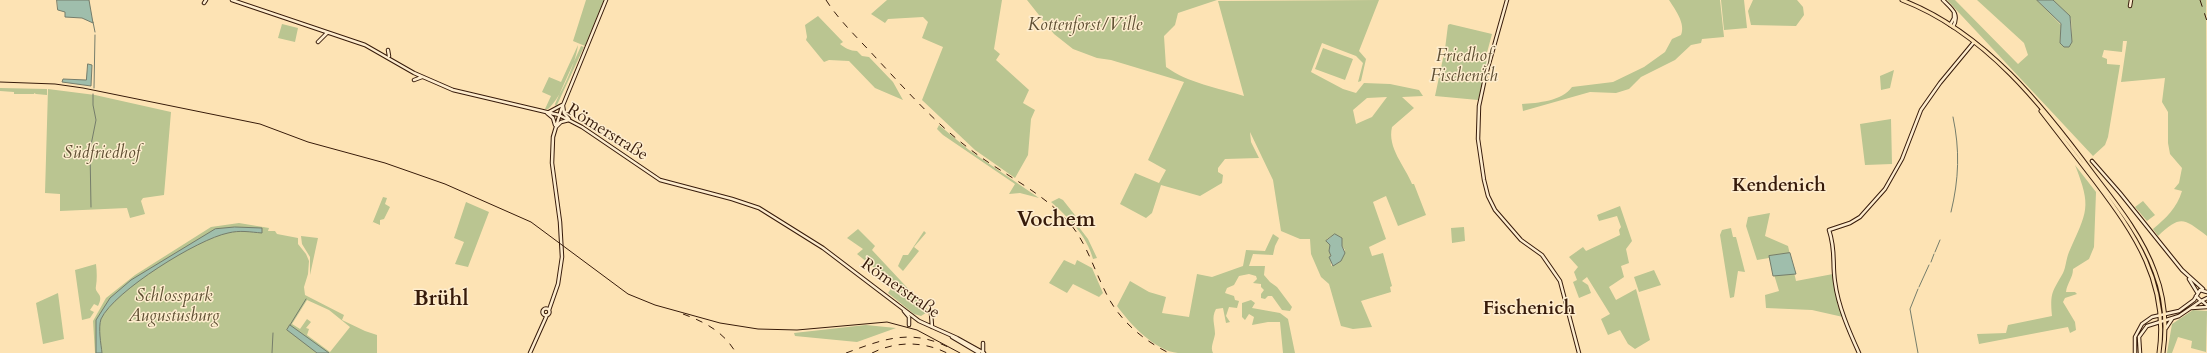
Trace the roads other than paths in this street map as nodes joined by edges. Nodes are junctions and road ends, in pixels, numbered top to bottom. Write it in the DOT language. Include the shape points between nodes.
graph roads {
  1 [pos="203,0"];
  2 [pos="206,0"];
  3 [pos="232,0"];
  4 [pos="606,0"];
  5 [pos="1507,0"];
  6 [pos="1902,0"];
  7 [pos="1943,0"];
  8 [pos="2131,0"];
  9 [pos="2130,6"];
  10 [pos="1951,26"];
  11 [pos="330,33"];
  12 [pos="318,42"];
  13 [pos="1974,42"];
  14 [pos="381,53"];
  15 [pos="390,58"];
  16 [pos="414,73"];
  17 [pos="423,77"];
  18 [pos="2031,96"];
  19 [pos="563,103"];
  20 [pos="547,112"];
  21 [pos="559,116"];
  22 [pos="570,120"];
  23 [pos="555,128"];
  24 [pos="2092,161"];
  25 [pos="2188,277"];
  26 [pos="2205,290"];
  27 [pos="2196,294"];
  28 [pos="2207,298"];
  29 [pos="2201,301"];
  30 [pos="2207,306"];
  31 [pos="899,307"];
  32 [pos="2191,308"];
  33 [pos="549,310"];
  34 [pos="930,313"];
  35 [pos="547,315"];
  36 [pos="2164,315"];
  37 [pos="2160,316"];
  38 [pos="2172,319"];
  39 [pos="2165,320"];
  40 [pos="2160,321"];
  41 [pos="909,326"];
  42 [pos="933,328"];
  43 [pos="2165,330"];
  44 [pos="945,333"];
  45 [pos="975,348"];
  46 [pos="2135,352"];
  47 [pos="530,353"];
  48 [pos="979,353"];
  49 [pos="983,353"];
  50 [pos="1579,353"];
  51 [pos="1859,353"];
  52 [pos="2140,353"];
  53 [pos="2159,353"];
  54 [pos="2163,353"];
  1 -- 2 [label="main road" via="204,3"];
  3 -- 11 [label="main road, Römerstraße"];
  4 -- 19 [label="main road"];
  5 -- 50 [label="main road" via="1479,106 1478,139 1484,180 1495,210 1521,240 1542,255 1560,281"];
  6 -- 10 [label="main road"];
  7 -- 10 [label="main road" via="1954,12"];
  8 -- 9 [label="main road"];
  10 -- 13 [label="main road"];
  11 -- 12 [label="main road" via="323,35"];
  11 -- 14 [label="main road, Römerstraße"];
  13 -- 18 [label="main road"];
  13 -- 51 [label="main road" via="1940,83 1922,110 1902,159 1885,189 1860,217 1828,230 1835,256 1834,277 1837,295"];
  14 -- 15 [label="main road, Römerstraße"];
  14 -- 15 [label="main road" via="388,50"];
  15 -- 16 [label="main road, Römerstraße"];
  16 -- 17 [label="main road, Römerstraße"];
  16 -- 17 [label="main road" via="414,80"];
  17 -- 20 [label="main road, Römerstraße" via="463,94"];
  18 -- 36 [label="main road" via="2075,149 2137,234 2155,272"];
  18 -- 37 [label="main road" via="2138,243 2153,280"];
  19 -- 20 [label="main road" via="557,109"];
  19 -- 21 [label="main road"];
  19 -- 22 [label="main road" via="564,113"];
  20 -- 21 [label="main road, Römerstraße"];
  20 -- 23 [label="main road"];
  21 -- 22 [label="main road, Römerstraße"];
  21 -- 23 [label="main road"];
  22 -- 23 [label="main road" via="561,122"];
  22 -- 31 [label="main road, Römerstraße" via="660,180 732,199 768,213 823,248"];
  23 -- 33 [label="main road" via="551,157 562,257 558,284"];
  24 -- 25 [label="main road"];
  25 -- 26 [label="main road"];
  25 -- 27 [label="main road"];
  26 -- 27 [label="main road"];
  27 -- 29 [label="main road"];
  27 -- 36 [label="main road" via="2189,304 2175,313"];
  28 -- 29 [label="main road"];
  29 -- 30 [label="main road"];
  29 -- 32 [label="main road"];
  30 -- 32 [label="main road"];
  31 -- 41 [label="main road" via="909,317"];
  31 -- 42 [label="main road, Römerstraße"];
  32 -- 38 [label="main road"];
  33 -- 35 [label="main road"];
  33 -- 35 [label="main road" via="546,308 543,311"];
  34 -- 42 [label="main road"];
  35 -- 47 [label="main road"];
  36 -- 37 [label="main road"];
  36 -- 39 [label="main road"];
  37 -- 40 [label="main road"];
  37 -- 46 [label="main road" via="2149,319 2140,327 2135,337"];
  38 -- 39 [label="main road"];
  38 -- 43 [label="main road"];
  39 -- 40 [label="main road"];
  39 -- 43 [label="main road"];
  40 -- 52 [label="main road" via="2143,329 2139,341"];
  40 -- 53 [label="main road"];
  42 -- 44 [label="main road, Römerstraße"];
  43 -- 54 [label="main road"];
  44 -- 45 [label="main road, Römerstraße"];
  44 -- 48 [label="main road, Römerstraße"];
  45 -- 49 [label="main road, Römerstraße"];
  45 -- 49 [label="main road" via="983,343"];
}
